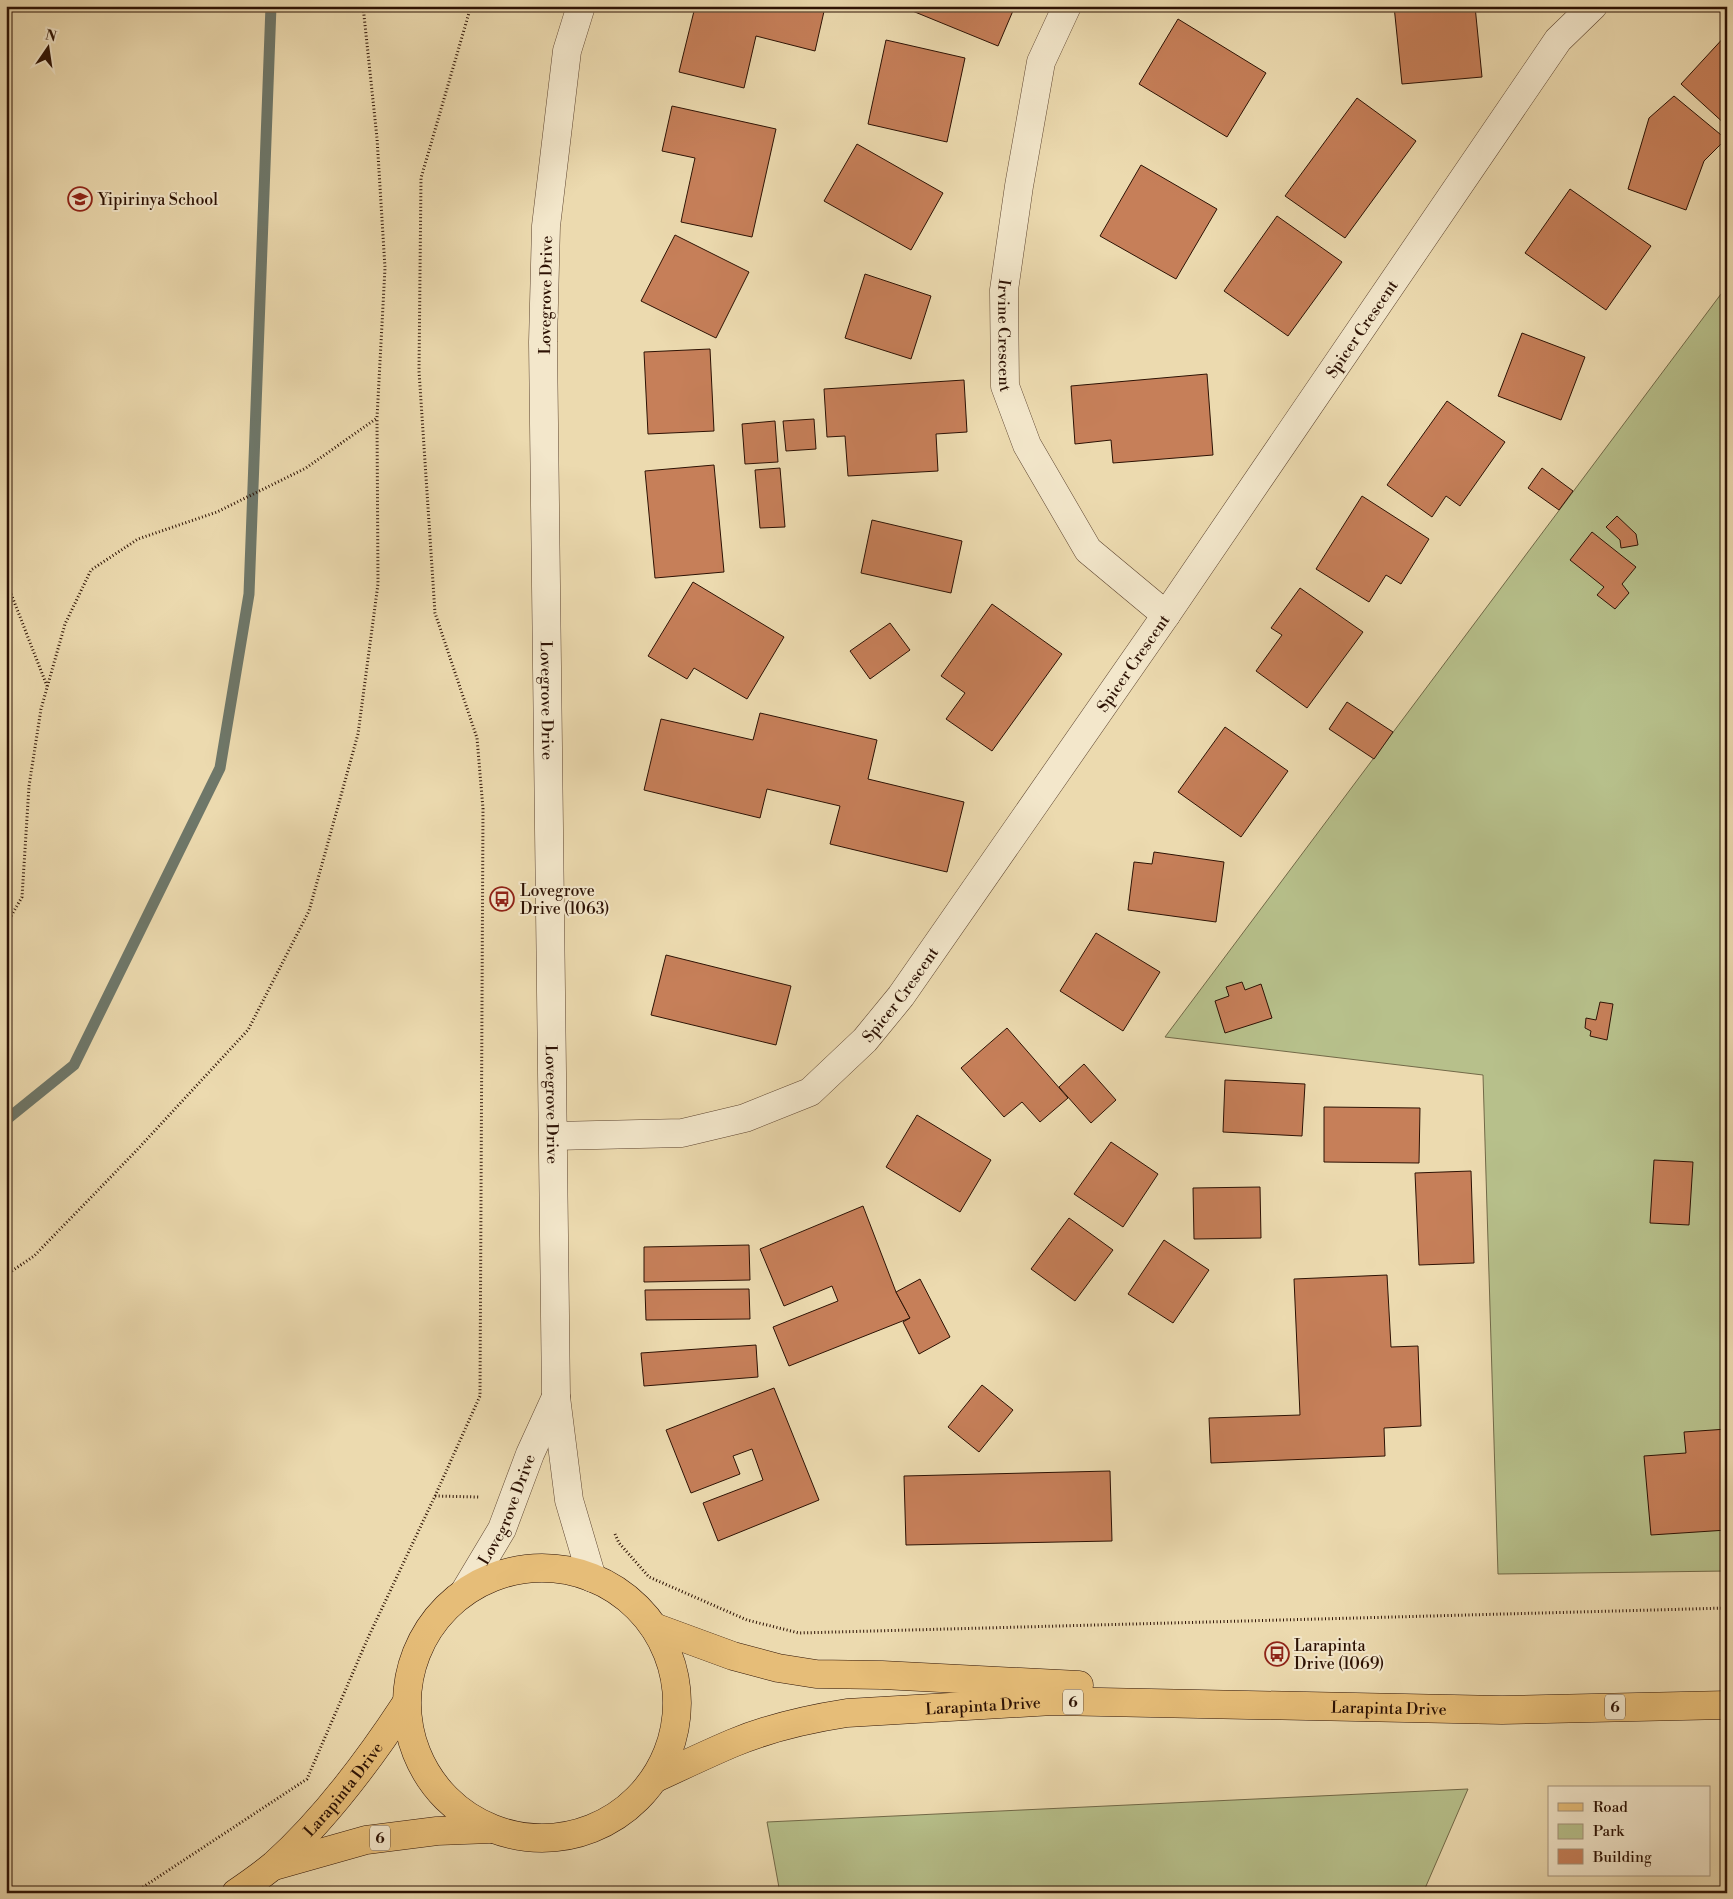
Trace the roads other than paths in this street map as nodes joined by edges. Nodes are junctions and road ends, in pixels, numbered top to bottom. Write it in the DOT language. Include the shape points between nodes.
graph roads {
  1 [pos="581,6"];
  2 [pos="1067,6"];
  3 [pos="1593,6"];
  4 [pos="1166,615"];
  5 [pos="554,1136"];
  6 [pos="556,1397"];
  7 [pos="592,1578"];
  8 [pos="465,1592"];
  9 [pos="654,1627"];
  10 [pos="406,1705"];
  11 [pos="1727,1705"];
  12 [pos="1502,1710"];
  13 [pos="656,1778"];
  14 [pos="491,1829"];
  15 [pos="273,1866"];
  16 [pos="236,1893"];
  1 -- 5 [label="street, Lovegrove Drive" via="567,51 546,226 543,342"];
  2 -- 4 [label="street, Irvine Crescent" via="1041,62 1019,186 1004,290 1005,386 1027,444 1088,550"];
  3 -- 4 [label="street, Spicer Crescent" via="1558,40"];
  4 -- 5 [label="street, Spicer Crescent" via="901,996 866,1040 810,1092 745,1118 682,1133"];
  5 -- 6 [label="street, Lovegrove Drive"];
  6 -- 7 [label="street, Lovegrove Drive" via="569,1500"];
  6 -- 8 [label="street, Lovegrove Drive" via="502,1529"];
  7 -- 8 [label="main road, 6" via="567,1570 540,1568 488,1579"];
  7 -- 9 [label="main road, 6" via="637,1606"];
  8 -- 10 [label="main road, 6" via="444,1609 427,1630 415,1653 408,1678"];
  9 -- 12 [label="main road, Larapinta Drive / 6" via="733,1656 816,1674 1008,1681"];
  9 -- 13 [label="main road, 6" via="667,1650 675,1675 678,1702 673,1737"];
  10 -- 14 [label="main road, 6" via="414,1748 430,1780 468,1817"];
  10 -- 15 [label="main road, Larapinta Drive / 6" via="343,1791"];
  11 -- 12 [label="main road, Larapinta Drive / 6"];
  12 -- 13 [label="main road, Larapinta Drive / 6" via="1053,1701 847,1712 774,1728 734,1742"];
  13 -- 14 [label="main road, 6" via="640,1798 619,1815 570,1836 535,1838"];
  14 -- 15 [label="main road, Larapinta Drive / 6" via="437,1831 366,1840"];
  15 -- 16 [label="main road, Larapinta Drive / 6"];
}
